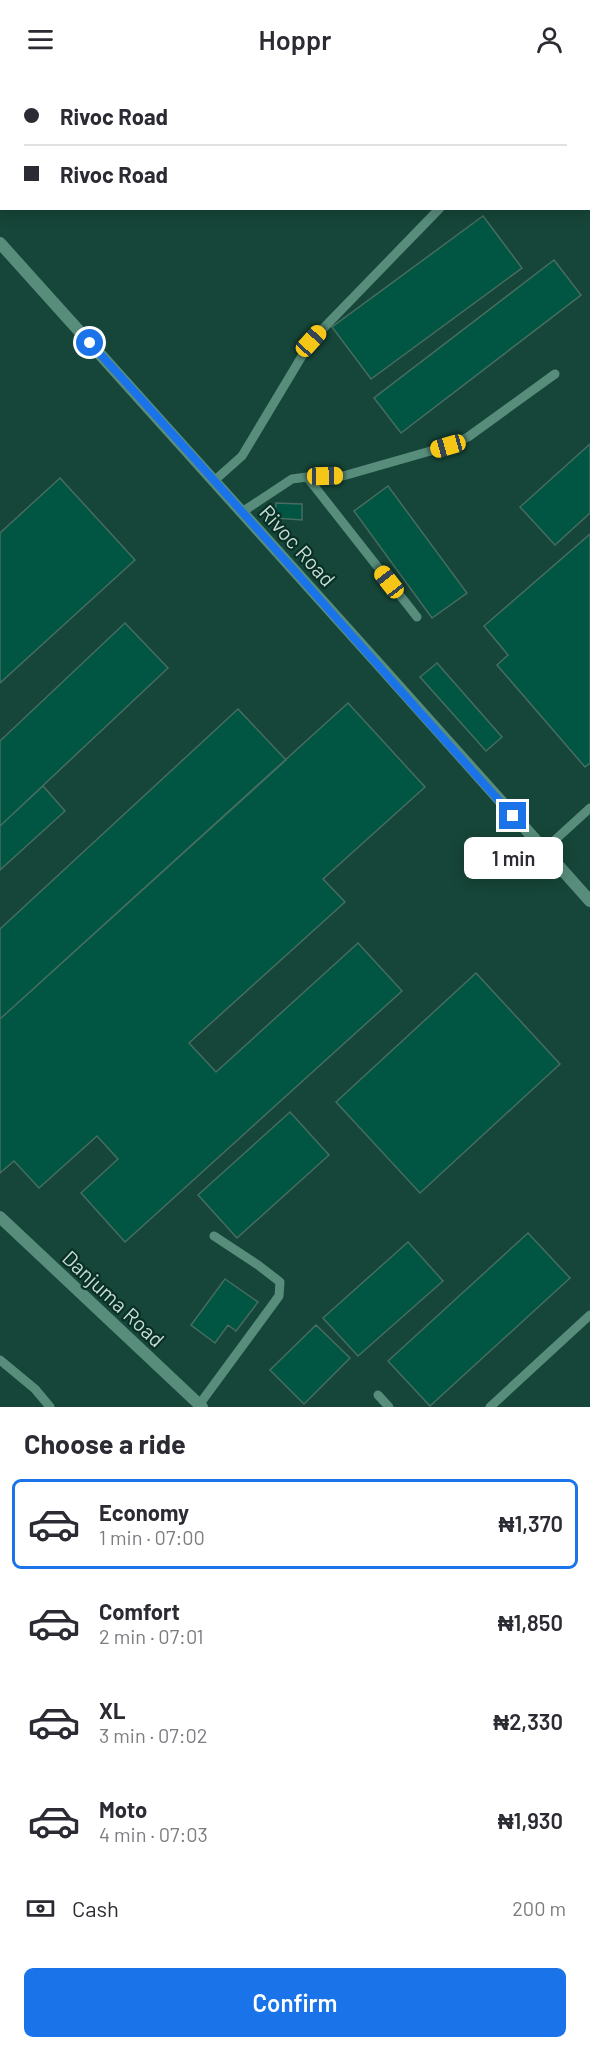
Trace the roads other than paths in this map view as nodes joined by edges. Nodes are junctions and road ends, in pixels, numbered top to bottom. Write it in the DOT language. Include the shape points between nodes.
graph roads {
  1 [pos="438,210"];
  2 [pos="0,243"];
  3 [pos="555,374"];
  4 [pos="307,477"];
  5 [pos="215,480"];
  6 [pos="242,512"];
  7 [pos="417,617"];
  8 [pos="590,808"];
  9 [pos="544,850"];
  10 [pos="590,901"];
  11 [pos="0,1217"];
  12 [pos="214,1236"];
  13 [pos="590,1315"];
  14 [pos="0,1360"];
  15 [pos="378,1395"];
  16 [pos="200,1406"];
  17 [pos="50,1407"];
  18 [pos="389,1407"];
  19 [pos="490,1407"];
  1 -- 5 [label="lane" via="311,341 242,456"];
  2 -- 5 [label="street, Rivoc Road"];
  3 -- 4 [label="lane" via="468,437 448,446 343,476"];
  4 -- 6 [label="lane" via="292,479"];
  4 -- 7 [label="lane"];
  5 -- 6 [label="street, Rivoc Road"];
  6 -- 9 [label="street, Rivoc Road"];
  8 -- 9 [label="lane"];
  9 -- 10 [label="street, Rivoc Road"];
  11 -- 16 [label="street, Danjuma Road"];
  12 -- 16 [label="lane" via="280,1282 279,1296"];
  13 -- 19 [label="lane"];
  14 -- 17 [label="lane"];
  15 -- 18 [label="lane"];
}
